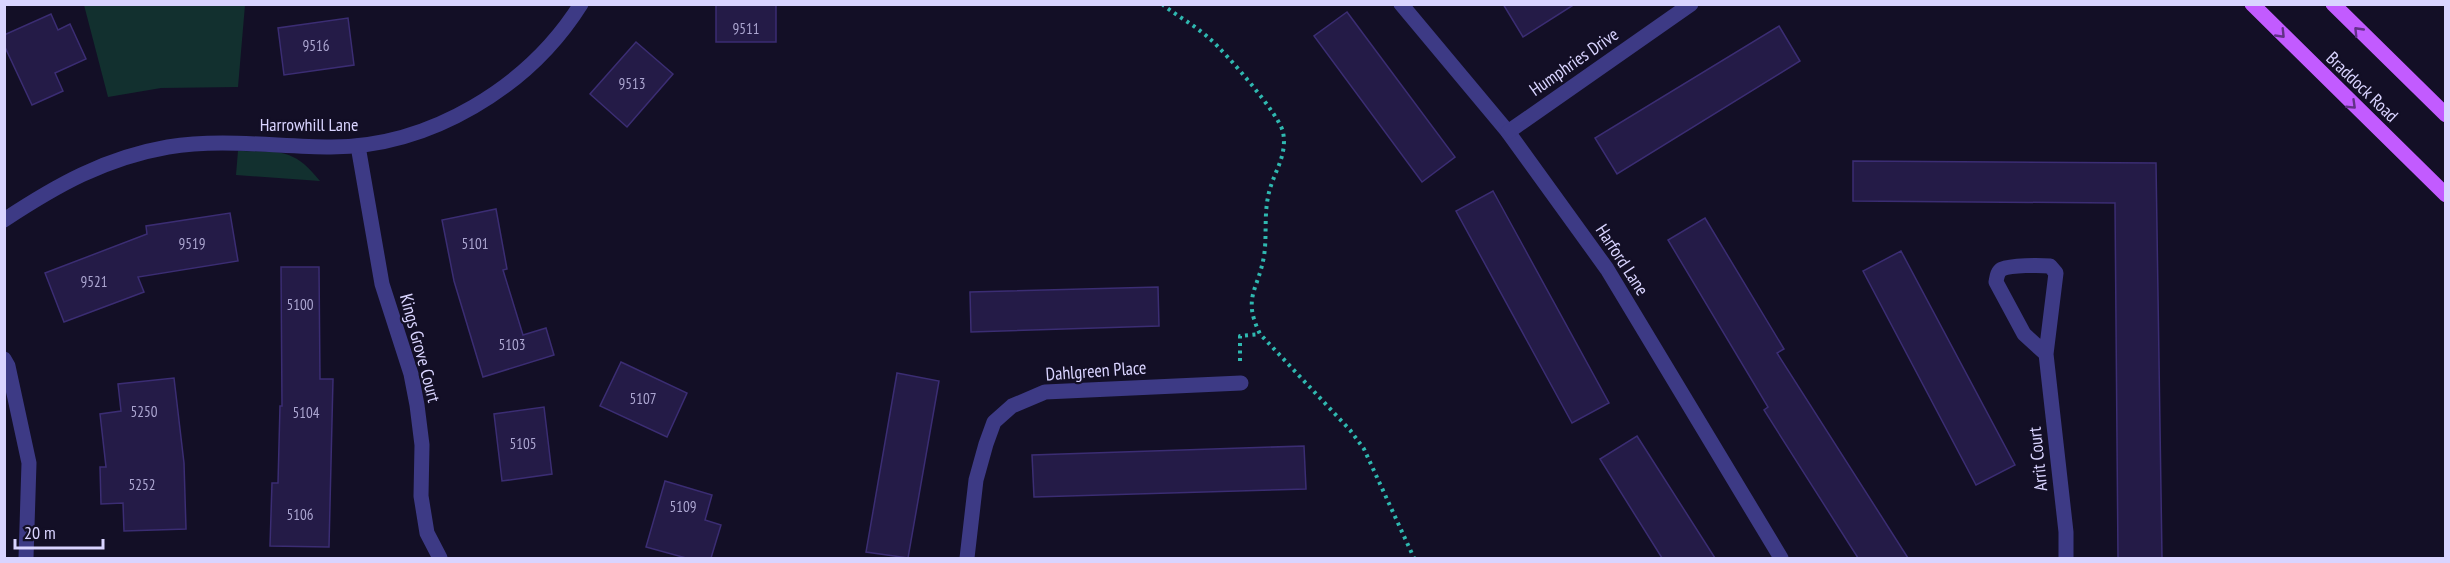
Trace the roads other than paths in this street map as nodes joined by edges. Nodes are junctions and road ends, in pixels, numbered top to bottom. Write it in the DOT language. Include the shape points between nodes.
graph roads {
  1 [pos="581,4"];
  2 [pos="1401,4"];
  3 [pos="1691,4"];
  4 [pos="2252,4"];
  5 [pos="2333,4"];
  6 [pos="2445,115"];
  7 [pos="1508,132"];
  8 [pos="358,146"];
  9 [pos="2445,195"];
  10 [pos="4,220"];
  11 [pos="2046,354"];
  12 [pos="4,359"];
  13 [pos="1241,383"];
  14 [pos="27,558"];
  15 [pos="440,558"];
  16 [pos="967,558"];
  17 [pos="1781,558"];
  18 [pos="2066,558"];
  1 -- 8 [label="street, Harrowhill Lane" via="551,45 496,92 438,124"];
  2 -- 7 [label="street, Harford Lane"];
  3 -- 7 [label="street, Humphries Drive"];
  4 -- 9 [label="main road, Braddock Road, one-way"];
  6 -- 5 [label="main road, Braddock Road, one-way"];
  7 -- 17 [label="street, Harford Lane" via="1607,269"];
  8 -- 10 [label="street, Harrowhill Lane" via="222,143 130,155 51,189"];
  8 -- 15 [label="street, Kings Grove Court" via="382,284 417,405 422,445 421,496 427,533"];
  11 -- 11 [label="street, Arrit Court" via="2024,334 1996,282 2002,269 2041,265 2050,266 2056,273"];
  11 -- 18 [label="street, Arrit Court"];
  12 -- 14 [label="street" via="9,366 29,463"];
  13 -- 16 [label="street, Dahlgreen Place" via="1045,392 1012,406 994,422 986,444 976,480"];
}
